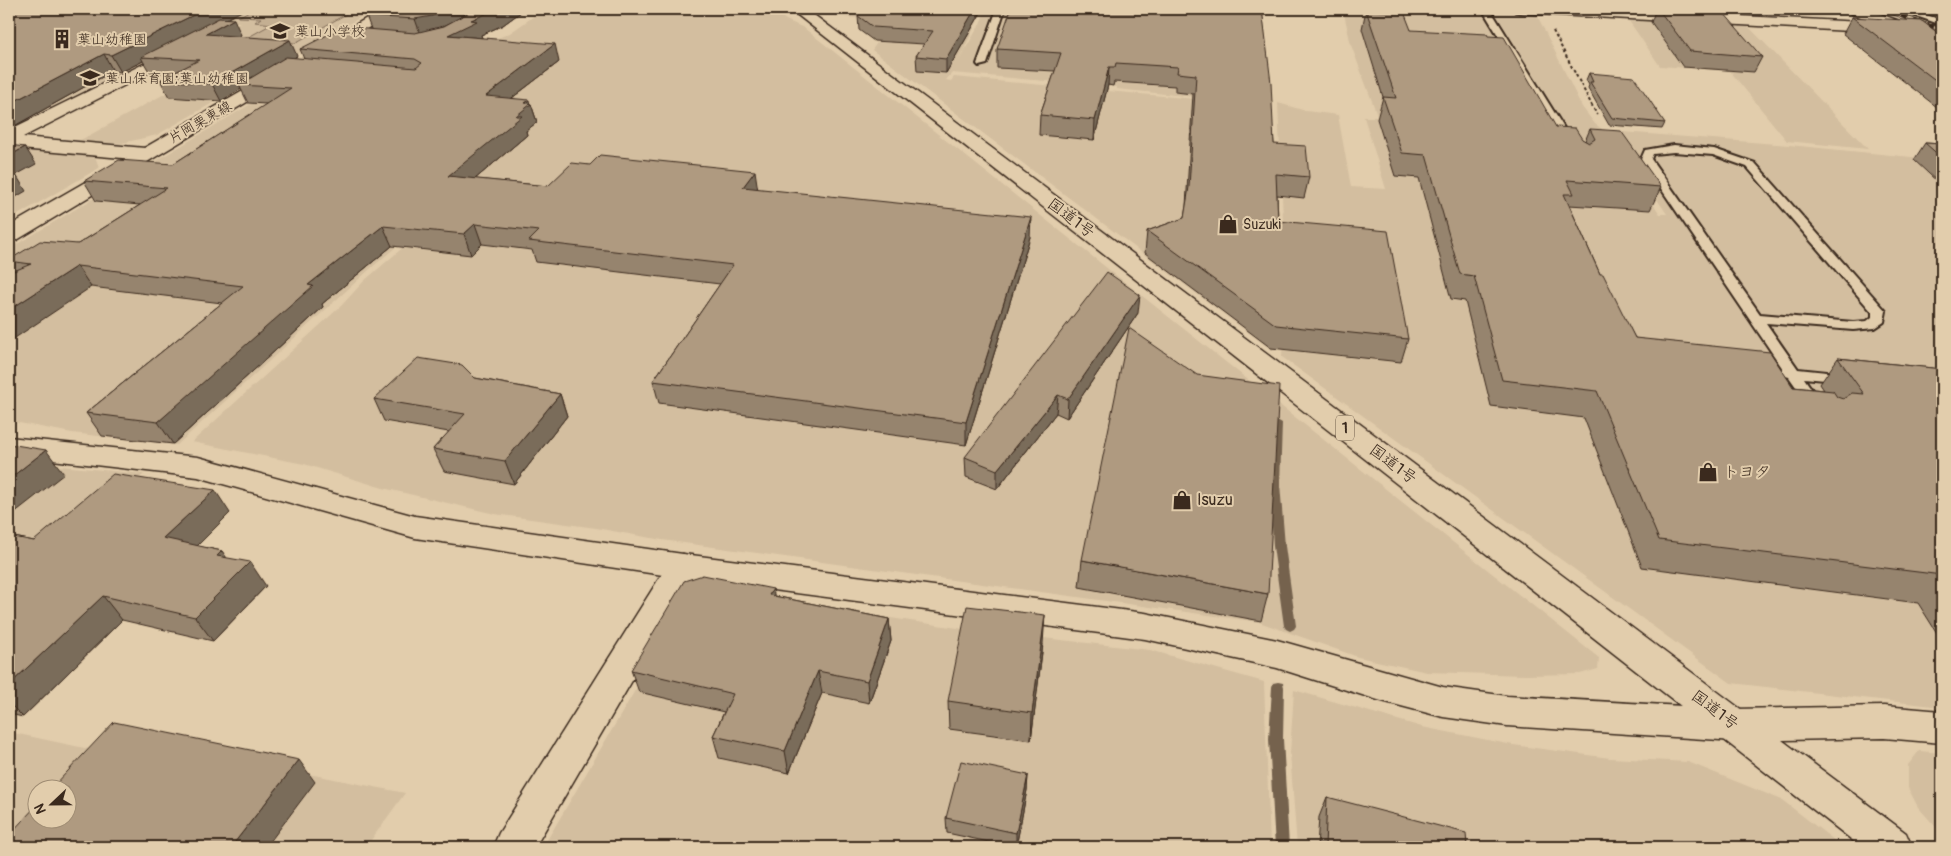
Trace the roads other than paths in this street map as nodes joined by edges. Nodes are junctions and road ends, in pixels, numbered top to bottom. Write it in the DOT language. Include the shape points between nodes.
graph roads {
  1 [pos="392,9"];
  2 [pos="797,9"];
  3 [pos="1001,9"];
  4 [pos="1486,9"];
  5 [pos="1520,9"];
  6 [pos="1852,9"];
  7 [pos="1900,9"];
  8 [pos="1942,23"];
  9 [pos="1910,30"];
  10 [pos="1942,31"];
  11 [pos="344,37"];
  12 [pos="368,39"];
  13 [pos="1942,41"];
  14 [pos="194,43"];
  15 [pos="311,56"];
  16 [pos="982,64"];
  17 [pos="295,66"];
  18 [pos="9,137"];
  19 [pos="9,142"];
  20 [pos="1574,152"];
  21 [pos="145,154"];
  22 [pos="9,235"];
  23 [pos="1756,318"];
  24 [pos="1774,370"];
  25 [pos="1793,372"];
  26 [pos="1863,379"];
  27 [pos="1826,419"];
  28 [pos="9,446"];
  29 [pos="683,566"];
  30 [pos="1735,725"];
  31 [pos="1942,727"];
  32 [pos="513,847"];
  33 [pos="1892,847"];
  1 -- 11 [label="main road"];
  2 -- 30 [label="main road, 国道1号 / 1"];
  3 -- 16 [label="lane"];
  4 -- 20 [label="lane"];
  5 -- 9 [label="main road"];
  6 -- 9 [label="main road"];
  7 -- 8 [label="lane"];
  9 -- 10 [label="main road"];
  9 -- 13 [label="main road"];
  11 -- 12 [label="main road"];
  11 -- 15 [label="main road"];
  14 -- 18 [label="main road"];
  17 -- 21 [label="main road, 片岡栗東線"];
  19 -- 21 [label="main road"];
  21 -- 22 [label="main road, 片岡栗東線"];
  23 -- 23 [label="lane" via="1646,159 1649,152 1668,148 1710,151 1751,165 1879,311 1879,319 1870,325 1853,326"];
  23 -- 25 [label="lane"];
  24 -- 25 [label="lane"];
  25 -- 26 [label="lane"];
  25 -- 27 [label="lane"];
  28 -- 29 [label="main road" via="198,467 415,527"];
  29 -- 30 [label="main road" via="1145,626 1277,654 1443,702 1507,711"];
  29 -- 32 [label="main road"];
  30 -- 31 [label="main road" via="1884,722"];
  30 -- 33 [label="main road, 国道1号 / 1"];
}
